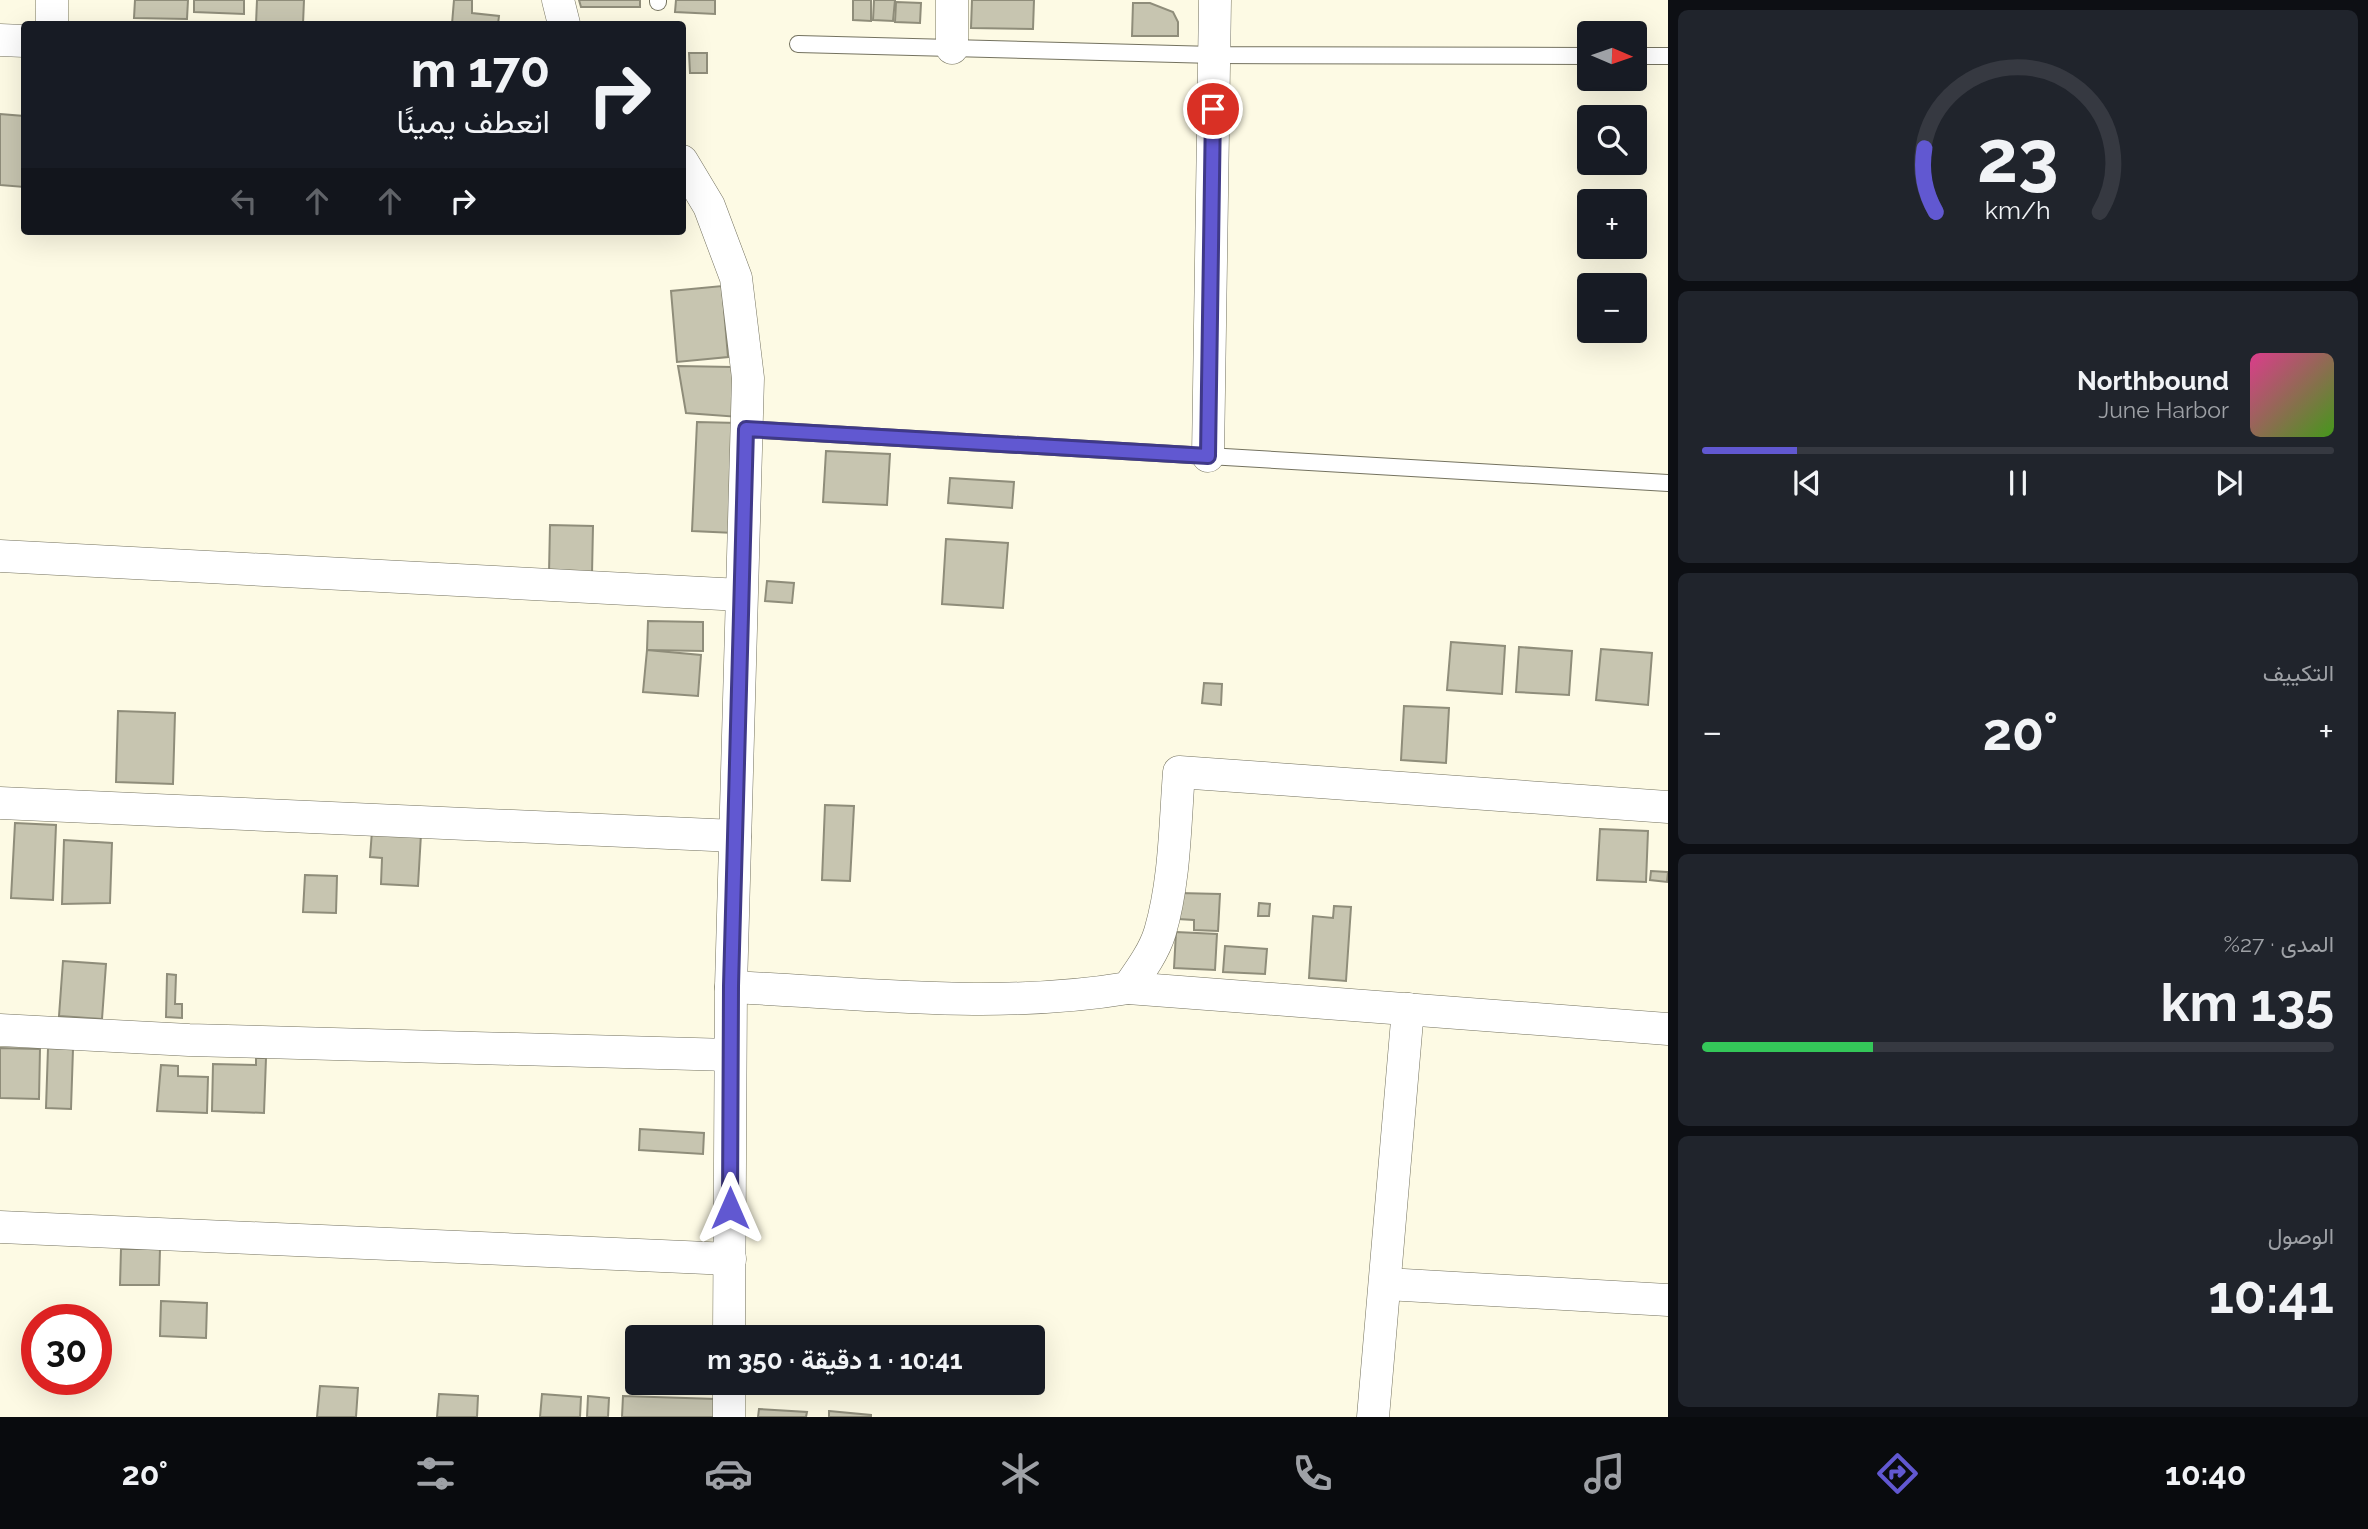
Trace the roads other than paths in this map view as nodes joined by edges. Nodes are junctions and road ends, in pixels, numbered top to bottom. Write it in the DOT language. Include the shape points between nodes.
graph roads {
  1 [pos="52,0"];
  2 [pos="558,0"];
  3 [pos="952,0"];
  4 [pos="1215,0"];
  5 [pos="51,21"];
  6 [pos="563,21"];
  7 [pos="0,40"];
  8 [pos="21,41"];
  9 [pos="798,44"];
  10 [pos="952,48"];
  11 [pos="1214,55"];
  12 [pos="1577,56"];
  13 [pos="1647,56"];
  14 [pos="1668,56"];
  15 [pos="686,168"];
  16 [pos="746,429"];
  17 [pos="1208,456"];
  18 [pos="1668,483"];
  19 [pos="0,556"];
  20 [pos="741,595"];
  21 [pos="0,803"];
  22 [pos="1668,807"];
  23 [pos="735,836"];
  24 [pos="731,986"];
  25 [pos="1128,988"];
  26 [pos="1408,1009"];
  27 [pos="0,1030"];
  28 [pos="1668,1030"];
  29 [pos="730,1055"];
  30 [pos="0,1227"];
  31 [pos="730,1259"];
  32 [pos="1386,1284"];
  33 [pos="1668,1300"];
  34 [pos="729,1325"];
  35 [pos="729,1395"];
  36 [pos="729,1417"];
  37 [pos="1373,1417"];
  1 -- 5 [label="street"];
  2 -- 6 [label="street"];
  3 -- 10 [label="street"];
  4 -- 11 [label="street"];
  7 -- 8 [label="street"];
  9 -- 10 [label="lane"];
  10 -- 11 [label="lane"];
  11 -- 12 [label="lane"];
  11 -- 17 [label="street"];
  13 -- 14 [label="lane"];
  15 -- 16 [label="street" via="709,206 736,278 747,378"];
  16 -- 17 [label="lane"];
  16 -- 20 [label="street"];
  17 -- 18 [label="lane"];
  19 -- 20 [label="street"];
  20 -- 23 [label="street"];
  21 -- 23 [label="street"];
  22 -- 25 [label="street" via="1179,772 1160,933"];
  23 -- 24 [label="street"];
  24 -- 25 [label="street" via="1005,1000 1074,997"];
  24 -- 29 [label="street"];
  25 -- 26 [label="street"];
  26 -- 28 [label="street"];
  26 -- 32 [label="street"];
  27 -- 29 [label="street" via="189,1040"];
  29 -- 31 [label="street"];
  30 -- 31 [label="street"];
  31 -- 34 [label="street"];
  32 -- 33 [label="street"];
  32 -- 37 [label="street"];
  35 -- 36 [label="street"];
}
